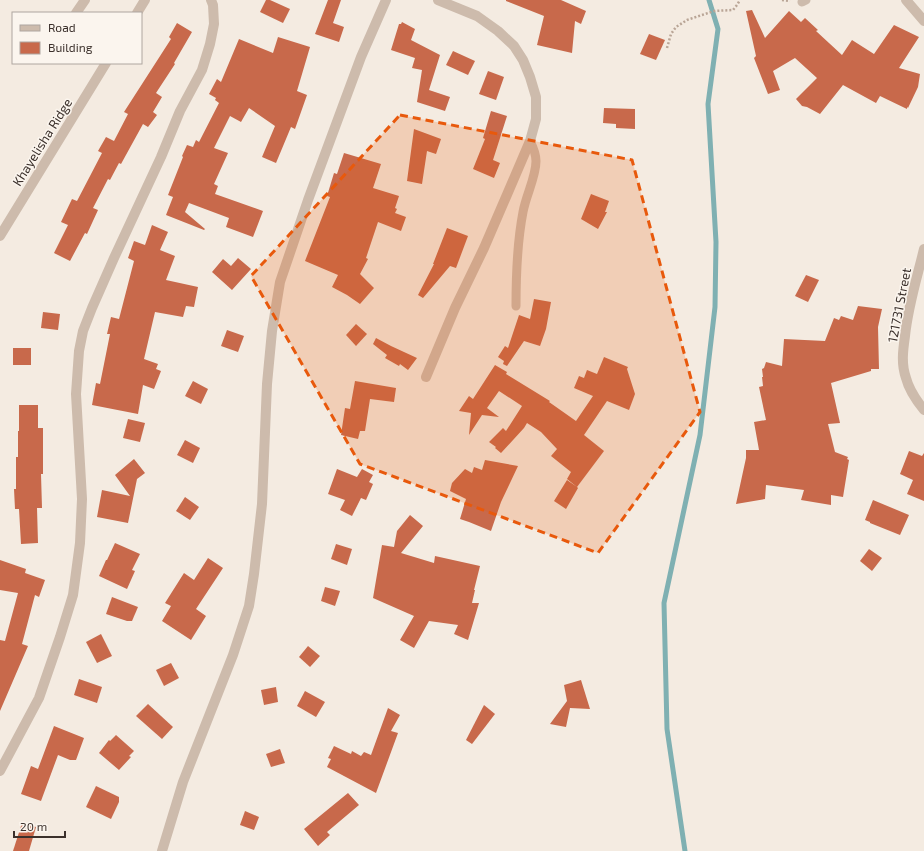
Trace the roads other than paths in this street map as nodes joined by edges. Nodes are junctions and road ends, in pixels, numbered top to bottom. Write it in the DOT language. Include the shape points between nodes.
graph roads {
  1 [pos="85,0"];
  2 [pos="145,0"];
  3 [pos="211,0"];
  4 [pos="386,0"];
  5 [pos="438,0"];
  6 [pos="906,0"];
  7 [pos="77,12"];
  8 [pos="138,12"];
  9 [pos="924,21"];
  10 [pos="105,64"];
  11 [pos="530,141"];
  12 [pos="0,236"];
  13 [pos="924,249"];
  14 [pos="516,306"];
  15 [pos="426,377"];
  16 [pos="924,410"];
  17 [pos="0,771"];
  18 [pos="162,851"];
  1 -- 7 [label="street"];
  2 -- 8 [label="street"];
  3 -- 17 [label="street" via="214,24 202,70 180,111 83,331 76,394 82,499 80,543 73,595 39,698"];
  4 -- 18 [label="street" via="358,64 280,282 272,331 262,504 249,606 183,782"];
  5 -- 11 [label="street" via="477,16 514,46 523,60 536,97 536,119"];
  6 -- 9 [label="street"];
  10 -- 12 [label="street, Khayelisha Ridge"];
  11 -- 14 [label="lane" via="536,154 536,162 522,221 516,273"];
  11 -- 15 [label="street"];
  13 -- 16 [label="street, 121731 Street" via="907,315 902,354 908,386"];
}
